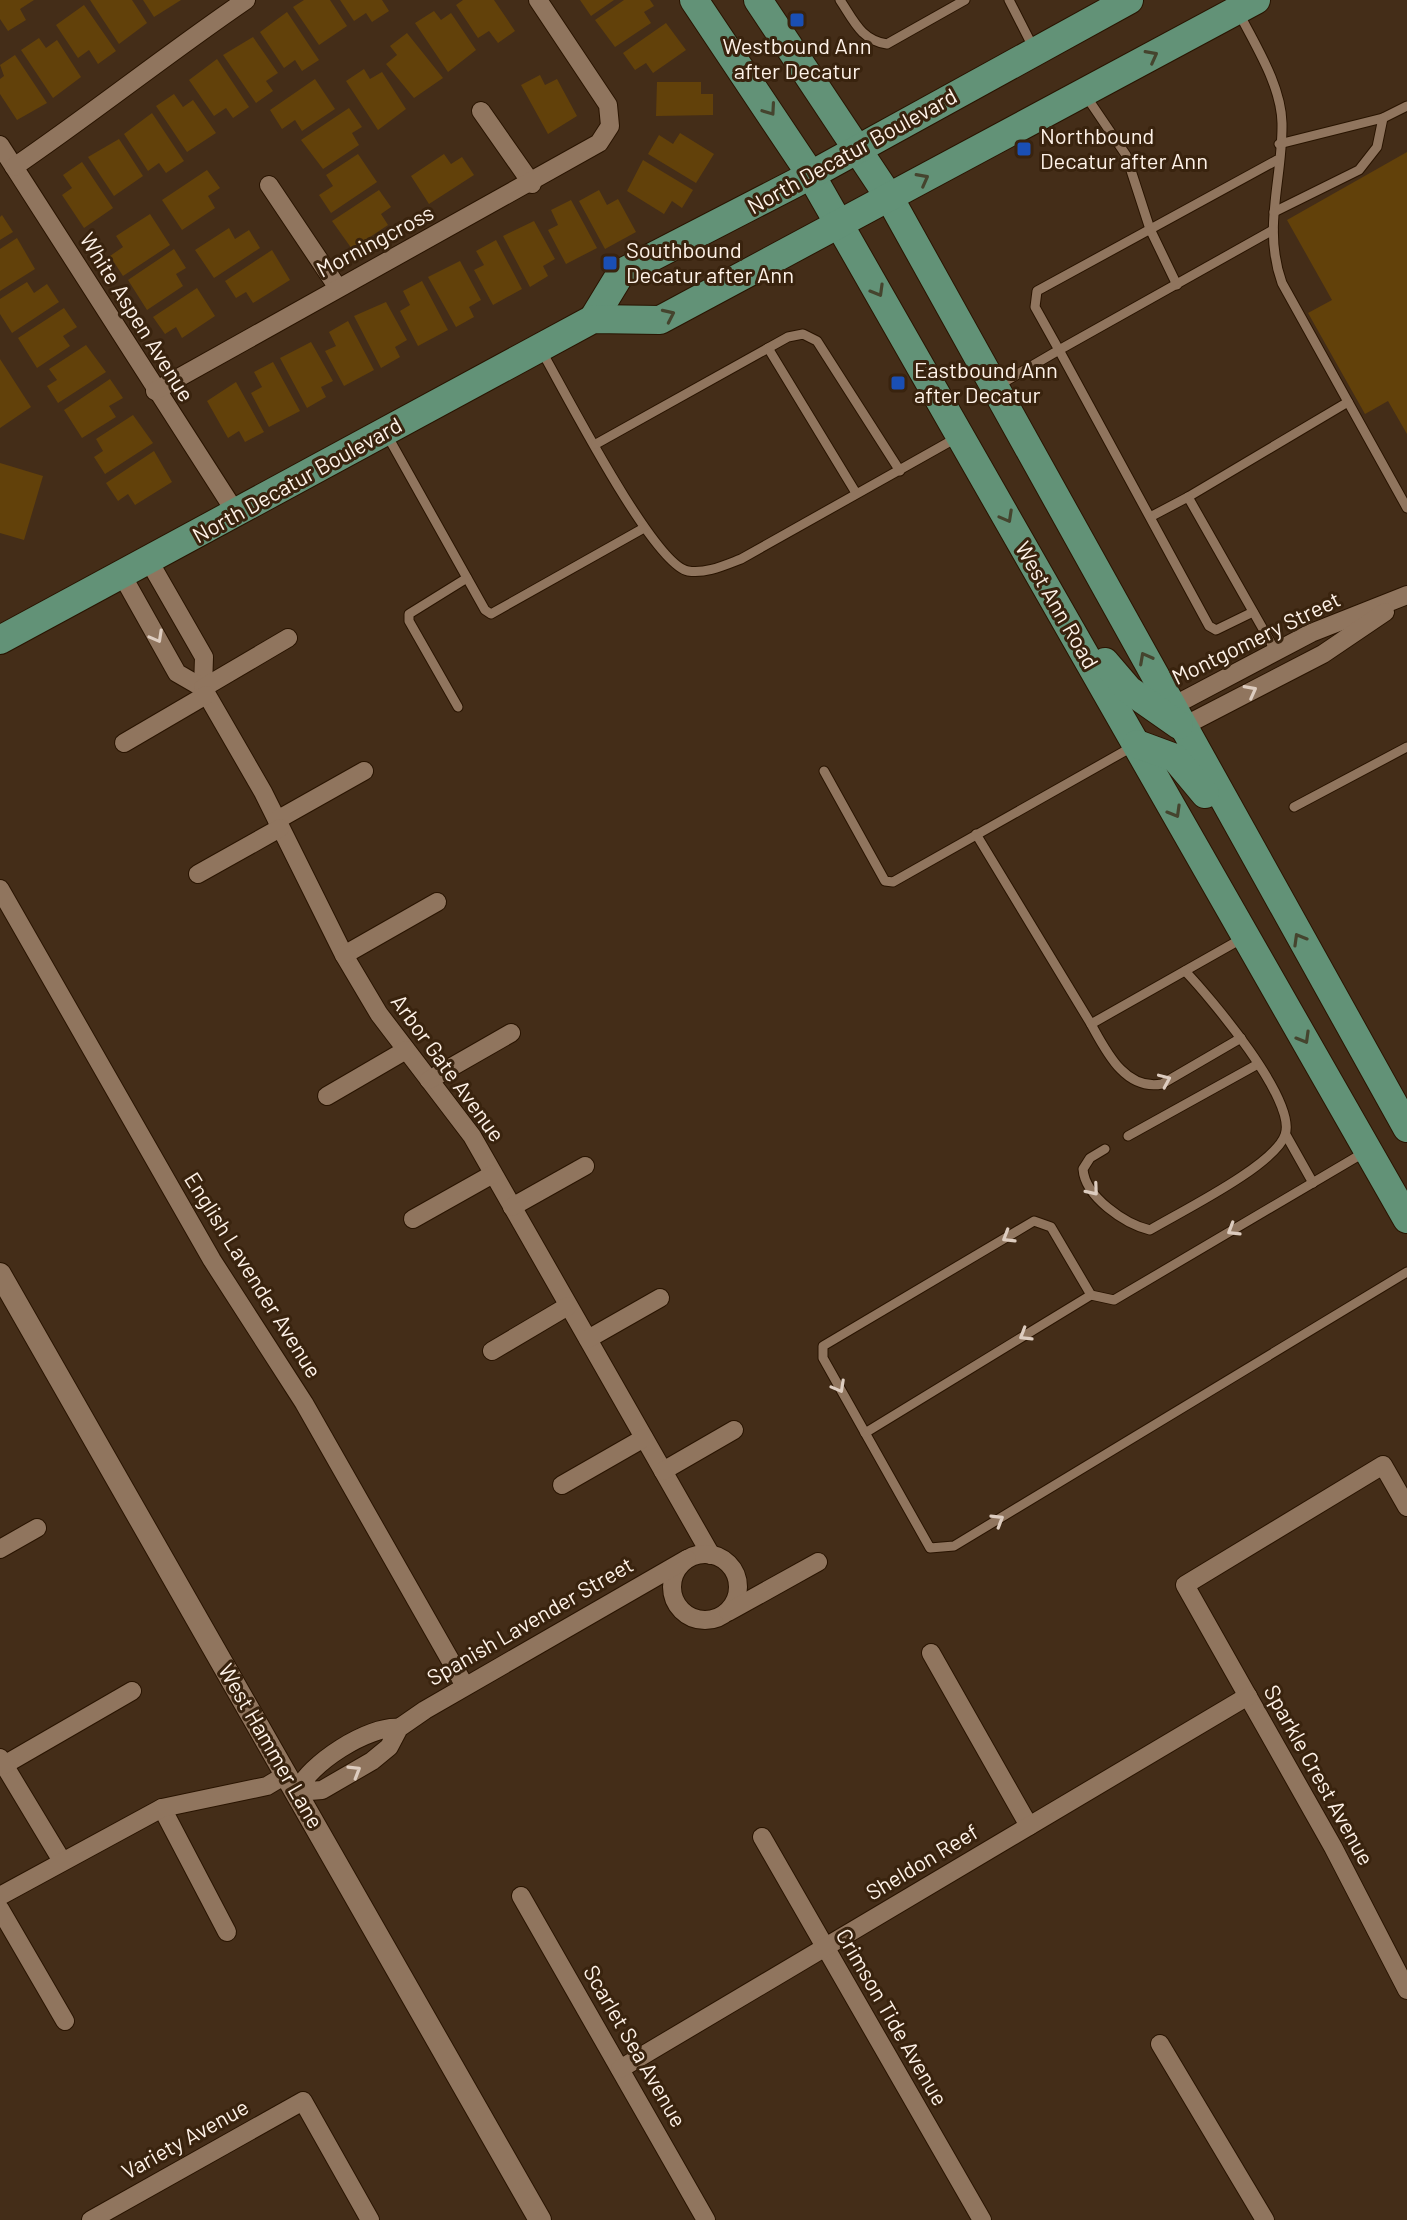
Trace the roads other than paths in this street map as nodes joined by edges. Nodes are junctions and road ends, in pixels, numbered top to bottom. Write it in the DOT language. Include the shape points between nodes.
graph roads {
  1 [pos="246,0"];
  2 [pos="538,0"];
  3 [pos="694,0"];
  4 [pos="758,0"];
  5 [pos="840,0"];
  6 [pos="965,0"];
  7 [pos="1009,0"];
  8 [pos="1129,0"];
  9 [pos="1243,3"];
  10 [pos="1035,49"];
  11 [pos="1084,93"];
  12 [pos="1407,106"];
  13 [pos="481,111"];
  14 [pos="1383,118"];
  15 [pos="1279,144"];
  16 [pos="0,145"];
  17 [pos="860,149"];
  18 [pos="1277,160"];
  19 [pos="14,167"];
  20 [pos="811,175"];
  21 [pos="532,184"];
  22 [pos="269,185"];
  23 [pos="889,197"];
  24 [pos="1274,212"];
  25 [pos="839,224"];
  26 [pos="1150,229"];
  27 [pos="1273,230"];
  28 [pos="1177,285"];
  29 [pos="338,288"];
  30 [pos="593,319"];
  31 [pos="540,348"];
  32 [pos="768,348"];
  33 [pos="1059,350"];
  34 [pos="996,387"];
  35 [pos="155,391"];
  36 [pos="1348,402"];
  37 [pos="385,432"];
  38 [pos="961,435"];
  39 [pos="596,444"];
  40 [pos="900,471"];
  41 [pos="856,493"];
  42 [pos="1188,497"];
  43 [pos="1407,508"];
  44 [pos="236,513"];
  45 [pos="1152,516"];
  46 [pos="644,528"];
  47 [pos="149,561"];
  48 [pos="122,575"];
  49 [pos="467,578"];
  50 [pos="1407,596"];
  51 [pos="1055,603"];
  52 [pos="1253,612"];
  53 [pos="288,638"];
  54 [pos="0,640"];
  55 [pos="1276,652"];
  56 [pos="205,691"];
  57 [pos="458,707"];
  58 [pos="1177,717"];
  59 [pos="124,743"];
  60 [pos="1137,744"];
  61 [pos="1407,747"];
  62 [pos="364,771"];
  63 [pos="824,771"];
  64 [pos="1294,807"];
  65 [pos="278,824"];
  66 [pos="976,834"];
  67 [pos="1244,841"];
  68 [pos="198,874"];
  69 [pos="0,889"];
  70 [pos="437,902"];
  71 [pos="1246,936"];
  72 [pos="344,955"];
  73 [pos="1185,971"];
  74 [pos="1091,1024"];
  75 [pos="511,1033"];
  76 [pos="1241,1038"];
  77 [pos="406,1050"];
  78 [pos="1258,1064"];
  79 [pos="429,1080"];
  80 [pos="327,1096"];
  81 [pos="1407,1128"];
  82 [pos="1286,1135"];
  83 [pos="1128,1136"];
  84 [pos="1105,1149"];
  85 [pos="1368,1150"];
  86 [pos="585,1166"];
  87 [pos="493,1174"];
  88 [pos="1313,1183"];
  89 [pos="512,1207"];
  90 [pos="413,1219"];
  91 [pos="1407,1219"];
  92 [pos="1407,1272"];
  93 [pos="0,1274"];
  94 [pos="1091,1295"];
  95 [pos="660,1298"];
  96 [pos="568,1306"];
  97 [pos="588,1339"];
  98 [pos="492,1351"];
  99 [pos="734,1430"];
  100 [pos="865,1433"];
  101 [pos="644,1438"];
  102 [pos="663,1471"];
  103 [pos="562,1485"];
  104 [pos="1407,1507"];
  105 [pos="37,1528"];
  106 [pos="0,1549"];
  107 [pos="711,1555"];
  108 [pos="687,1559"];
  109 [pos="818,1562"];
  110 [pos="722,1615"];
  111 [pos="931,1653"];
  112 [pos="465,1686"];
  113 [pos="132,1691"];
  114 [pos="1248,1696"];
  115 [pos="2,1761"];
  116 [pos="292,1783"];
  117 [pos="162,1808"];
  118 [pos="1029,1826"];
  119 [pos="762,1837"];
  120 [pos="62,1861"];
  121 [pos="0,1896"];
  122 [pos="521,1896"];
  123 [pos="0,1909"];
  124 [pos="227,1932"];
  125 [pos="825,1947"];
  126 [pos="1407,1990"];
  127 [pos="65,2021"];
  128 [pos="1160,2044"];
  129 [pos="620,2069"];
  130 [pos="91,2220"];
  131 [pos="370,2220"];
  132 [pos="540,2220"];
  133 [pos="706,2220"];
  134 [pos="982,2220"];
  135 [pos="1265,2220"];
  1 -- 19 [label="street"];
  2 -- 21 [label="street, Morningcross" via="603,96 610,126 591,150"];
  3 -- 20 [label="main road, West Ann Road, one-way"];
  4 -- 17 [label="main road"];
  5 -- 6 [label="lane" via="861,33 887,44"];
  7 -- 10 [label="lane"];
  8 -- 10 [label="main road, North Decatur Boulevard"];
  11 -- 9 [label="main road, North Decatur Boulevard, one-way"];
  9 -- 15 [label="lane" via="1272,79 1282,122"];
  10 -- 17 [label="main road, North Decatur Boulevard"];
  23 -- 11 [label="main road, North Decatur Boulevard, one-way"];
  11 -- 26 [label="lane" via="1126,155"];
  12 -- 14 [label="lane"];
  13 -- 21 [label="street"];
  14 -- 15 [label="lane"];
  14 -- 24 [label="lane" via="1377,147 1359,170"];
  15 -- 18 [label="lane"];
  16 -- 19 [label="street, White Aspen Avenue"];
  17 -- 20 [label="main road, North Decatur Boulevard"];
  17 -- 23 [label="main road"];
  18 -- 24 [label="lane"];
  18 -- 26 [label="lane"];
  19 -- 35 [label="street, White Aspen Avenue"];
  20 -- 25 [label="main road, West Ann Road"];
  20 -- 30 [label="main road, North Decatur Boulevard" via="621,273"];
  21 -- 29 [label="street, Morningcross"];
  22 -- 29 [label="street"];
  23 -- 25 [label="main road, North Decatur Boulevard"];
  23 -- 34 [label="main road"];
  24 -- 27 [label="lane"];
  30 -- 25 [label="main road, North Decatur Boulevard, one-way" via="660,320"];
  25 -- 38 [label="main road, West Ann Road, one-way"];
  26 -- 28 [label="lane"];
  26 -- 33 [label="lane" via="1037,291 1035,307"];
  27 -- 28 [label="lane"];
  27 -- 36 [label="lane" via="1272,256 1282,283"];
  28 -- 33 [label="lane"];
  29 -- 35 [label="street, Morningcross"];
  30 -- 31 [label="main road, North Decatur Boulevard"];
  31 -- 37 [label="main road, North Decatur Boulevard"];
  31 -- 39 [label="lane"];
  32 -- 39 [label="lane"];
  32 -- 40 [label="lane" via="803,334 817,341"];
  32 -- 41 [label="lane"];
  33 -- 34 [label="lane"];
  33 -- 45 [label="lane"];
  58 -- 34 [label="main road, one-way"];
  35 -- 44 [label="street, White Aspen Avenue"];
  36 -- 42 [label="lane"];
  36 -- 43 [label="lane"];
  37 -- 44 [label="main road, North Decatur Boulevard"];
  37 -- 49 [label="lane"];
  38 -- 40 [label="lane"];
  38 -- 51 [label="main road, West Ann Road, one-way"];
  39 -- 46 [label="lane"];
  40 -- 41 [label="lane"];
  41 -- 46 [label="lane" via="741,559 712,569 687,571 665,558"];
  42 -- 45 [label="lane"];
  42 -- 52 [label="lane"];
  44 -- 47 [label="main road, North Decatur Boulevard"];
  45 -- 52 [label="lane" via="1209,626 1216,630"];
  46 -- 49 [label="lane" via="498,614 485,610"];
  47 -- 48 [label="main road, North Decatur Boulevard"];
  47 -- 56 [label="street, Arbor Gate Avenue" via="204,657"];
  48 -- 54 [label="main road, North Decatur Boulevard"];
  48 -- 56 [label="street, Arbor Gate Avenue, one-way" via="177,673"];
  49 -- 57 [label="lane" via="409,614"];
  50 -- 55 [label="street, Montgomery Street"];
  58 -- 50 [label="street, Montgomery Street, one-way" via="1323,654"];
  51 -- 58 [label="main road" via="1129,690"];
  51 -- 60 [label="main road, West Ann Road"];
  52 -- 55 [label="lane"];
  53 -- 56 [label="street"];
  55 -- 58 [label="street, Montgomery Street"];
  56 -- 59 [label="street"];
  56 -- 65 [label="street, Arbor Gate Avenue"];
  58 -- 67 [label="main road"];
  60 -- 66 [label="lane"];
  60 -- 67 [label="main road" via="1175,758"];
  60 -- 71 [label="main road, West Ann Road, one-way"];
  61 -- 64 [label="lane"];
  62 -- 65 [label="street"];
  63 -- 66 [label="lane" via="885,881 893,882"];
  65 -- 68 [label="street"];
  65 -- 72 [label="street, Arbor Gate Avenue"];
  66 -- 74 [label="lane"];
  81 -- 67 [label="main road, one-way"];
  69 -- 112 [label="street, English Lavender Avenue"];
  70 -- 72 [label="street"];
  71 -- 73 [label="lane"];
  71 -- 85 [label="main road, West Ann Road, one-way"];
  72 -- 77 [label="street, Arbor Gate Avenue"];
  73 -- 74 [label="lane"];
  73 -- 76 [label="lane"];
  74 -- 76 [label="lane, one-way" via="1110,1059 1149,1087"];
  75 -- 79 [label="street"];
  76 -- 78 [label="lane"];
  77 -- 79 [label="street, Arbor Gate Avenue"];
  77 -- 80 [label="street"];
  78 -- 82 [label="lane" via="1287,1121"];
  78 -- 83 [label="lane"];
  79 -- 87 [label="street, Arbor Gate Avenue" via="472,1136"];
  84 -- 82 [label="lane, one-way" via="1090,1158 1083,1178 1134,1226 1150,1230 1240,1177"];
  82 -- 88 [label="lane"];
  85 -- 88 [label="lane"];
  85 -- 91 [label="main road, West Ann Road"];
  86 -- 89 [label="street"];
  87 -- 89 [label="street, Arbor Gate Avenue"];
  87 -- 90 [label="street"];
  88 -- 94 [label="lane, one-way" via="1114,1300"];
  89 -- 96 [label="street, Arbor Gate Avenue"];
  100 -- 92 [label="lane, one-way" via="930,1548 954,1546"];
  93 -- 116 [label="street, West Hammer Lane"];
  94 -- 100 [label="lane, one-way"];
  94 -- 100 [label="lane, one-way" via="1051,1227 1034,1221 823,1346 823,1358"];
  95 -- 97 [label="street"];
  96 -- 97 [label="street, Arbor Gate Avenue"];
  96 -- 98 [label="street"];
  97 -- 101 [label="street, Arbor Gate Avenue"];
  99 -- 102 [label="street"];
  101 -- 102 [label="street, Arbor Gate Avenue"];
  101 -- 103 [label="street"];
  102 -- 107 [label="street, Arbor Gate Avenue"];
  104 -- 114 [label="street, Sparkle Crest Avenue" via="1383,1465 1185,1585"];
  105 -- 106 [label="street"];
  107 -- 108 [label="street"];
  107 -- 110 [label="street" via="736,1575 736,1598"];
  108 -- 110 [label="street" via="674,1576 674,1599 700,1619"];
  108 -- 112 [label="street, Spanish Lavender Street"];
  109 -- 110 [label="street"];
  111 -- 118 [label="street"];
  112 -- 116 [label="street, Spanish Lavender Street" via="399,1728 376,1730"];
  113 -- 115 [label="street"];
  114 -- 118 [label="street, Sheldon Reef"];
  114 -- 126 [label="street, Sparkle Crest Avenue"];
  115 -- 120 [label="street"];
  116 -- 117 [label="street"];
  116 -- 132 [label="street, West Hammer Lane"];
  117 -- 120 [label="street"];
  117 -- 124 [label="street"];
  118 -- 125 [label="street, Sheldon Reef"];
  119 -- 125 [label="street, Crimson Tide Avenue"];
  120 -- 121 [label="street"];
  122 -- 129 [label="street, Scarlet Sea Avenue"];
  123 -- 127 [label="street"];
  125 -- 129 [label="street, Sheldon Reef"];
  125 -- 134 [label="street, Crimson Tide Avenue"];
  128 -- 135 [label="street"];
  129 -- 133 [label="street, Scarlet Sea Avenue"];
  130 -- 131 [label="street, Variety Avenue" via="303,2101"];
}
